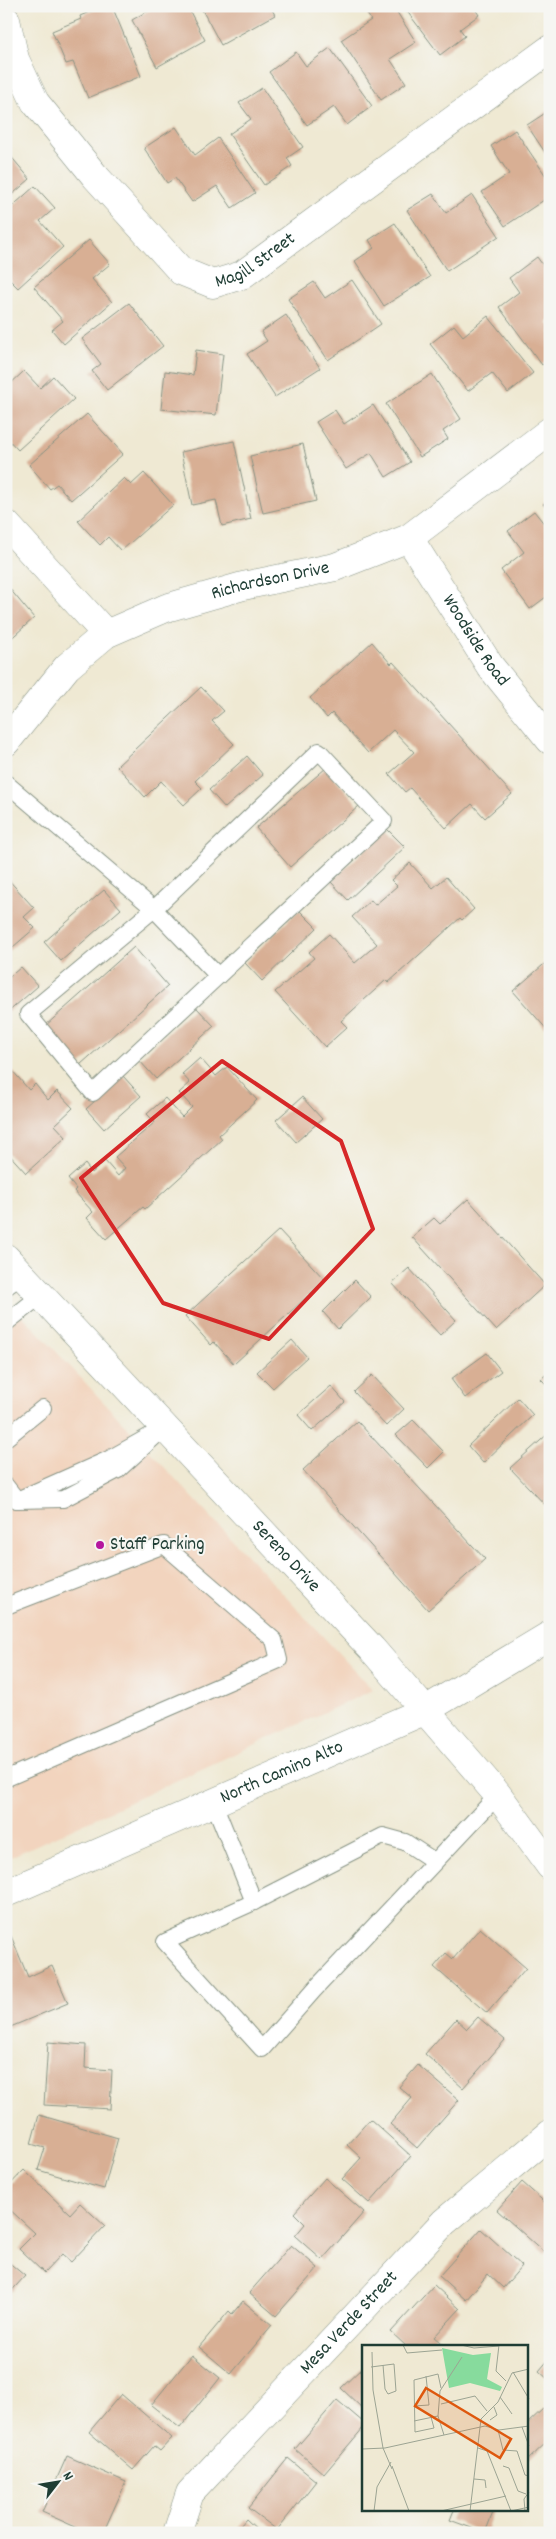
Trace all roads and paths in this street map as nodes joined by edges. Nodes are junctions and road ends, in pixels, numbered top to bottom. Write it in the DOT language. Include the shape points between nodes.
graph roads {
  1 [pos="6,20"];
  2 [pos="550,49"];
  3 [pos="550,431"];
  4 [pos="6,524"];
  5 [pos="409,538"];
  6 [pos="106,634"];
  7 [pos="550,740"];
  8 [pos="6,742"];
  9 [pos="6,783"];
  10 [pos="154,909"];
  11 [pos="218,976"];
  12 [pos="12,1274"];
  13 [pos="40,1296"];
  14 [pos="6,1323"];
  15 [pos="42,1408"];
  16 [pos="164,1428"];
  17 [pos="6,1438"];
  18 [pos="6,1486"];
  19 [pos="6,1606"];
  20 [pos="550,1635"];
  21 [pos="424,1711"];
  22 [pos="6,1776"];
  23 [pos="498,1796"];
  24 [pos="213,1801"];
  25 [pos="434,1861"];
  26 [pos="550,1866"];
  27 [pos="6,1893"];
  28 [pos="254,1902"];
  29 [pos="550,2134"];
  30 [pos="177,2533"];
  1 -- 2 [label="street, Magill Street" via="15,59 35,102 95,176 181,271 213,284 242,274"];
  3 -- 5 [label="street, Richardson Drive"];
  4 -- 6 [label="street"];
  5 -- 6 [label="street, Richardson Drive" via="335,567 243,586 166,608"];
  5 -- 7 [label="street, Woodside Road" via="490,666"];
  6 -- 8 [label="street, Richardson Drive" via="67,666"];
  9 -- 10 [label="lane"];
  10 -- 11 [label="lane"];
  10 -- 11 [label="lane" via="28,1014 93,1093"];
  10 -- 11 [label="lane" via="319,751 384,821"];
  12 -- 13 [label="street, Sereno Drive"];
  13 -- 14 [label="lane"];
  13 -- 16 [label="street, Sereno Drive"];
  15 -- 17 [label="lane"];
  16 -- 18 [label="lane" via="118,1470 64,1499 17,1500"];
  16 -- 21 [label="street, Sereno Drive" via="372,1649"];
  19 -- 22 [label="lane" via="164,1545 274,1640 279,1660"];
  20 -- 21 [label="street, North Camino Alto"];
  21 -- 23 [label="street, Sereno Drive"];
  21 -- 24 [label="street, North Camino Alto"];
  23 -- 25 [label="lane"];
  23 -- 26 [label="street, Sereno Drive"];
  24 -- 27 [label="street, North Camino Alto"];
  24 -- 28 [label="lane"];
  25 -- 28 [label="lane" via="405,1842 383,1836"];
  25 -- 28 [label="lane" via="262,2050 164,1942"];
  29 -- 30 [label="street, Mesa Verde Street" via="444,2222 190,2493"];
}
